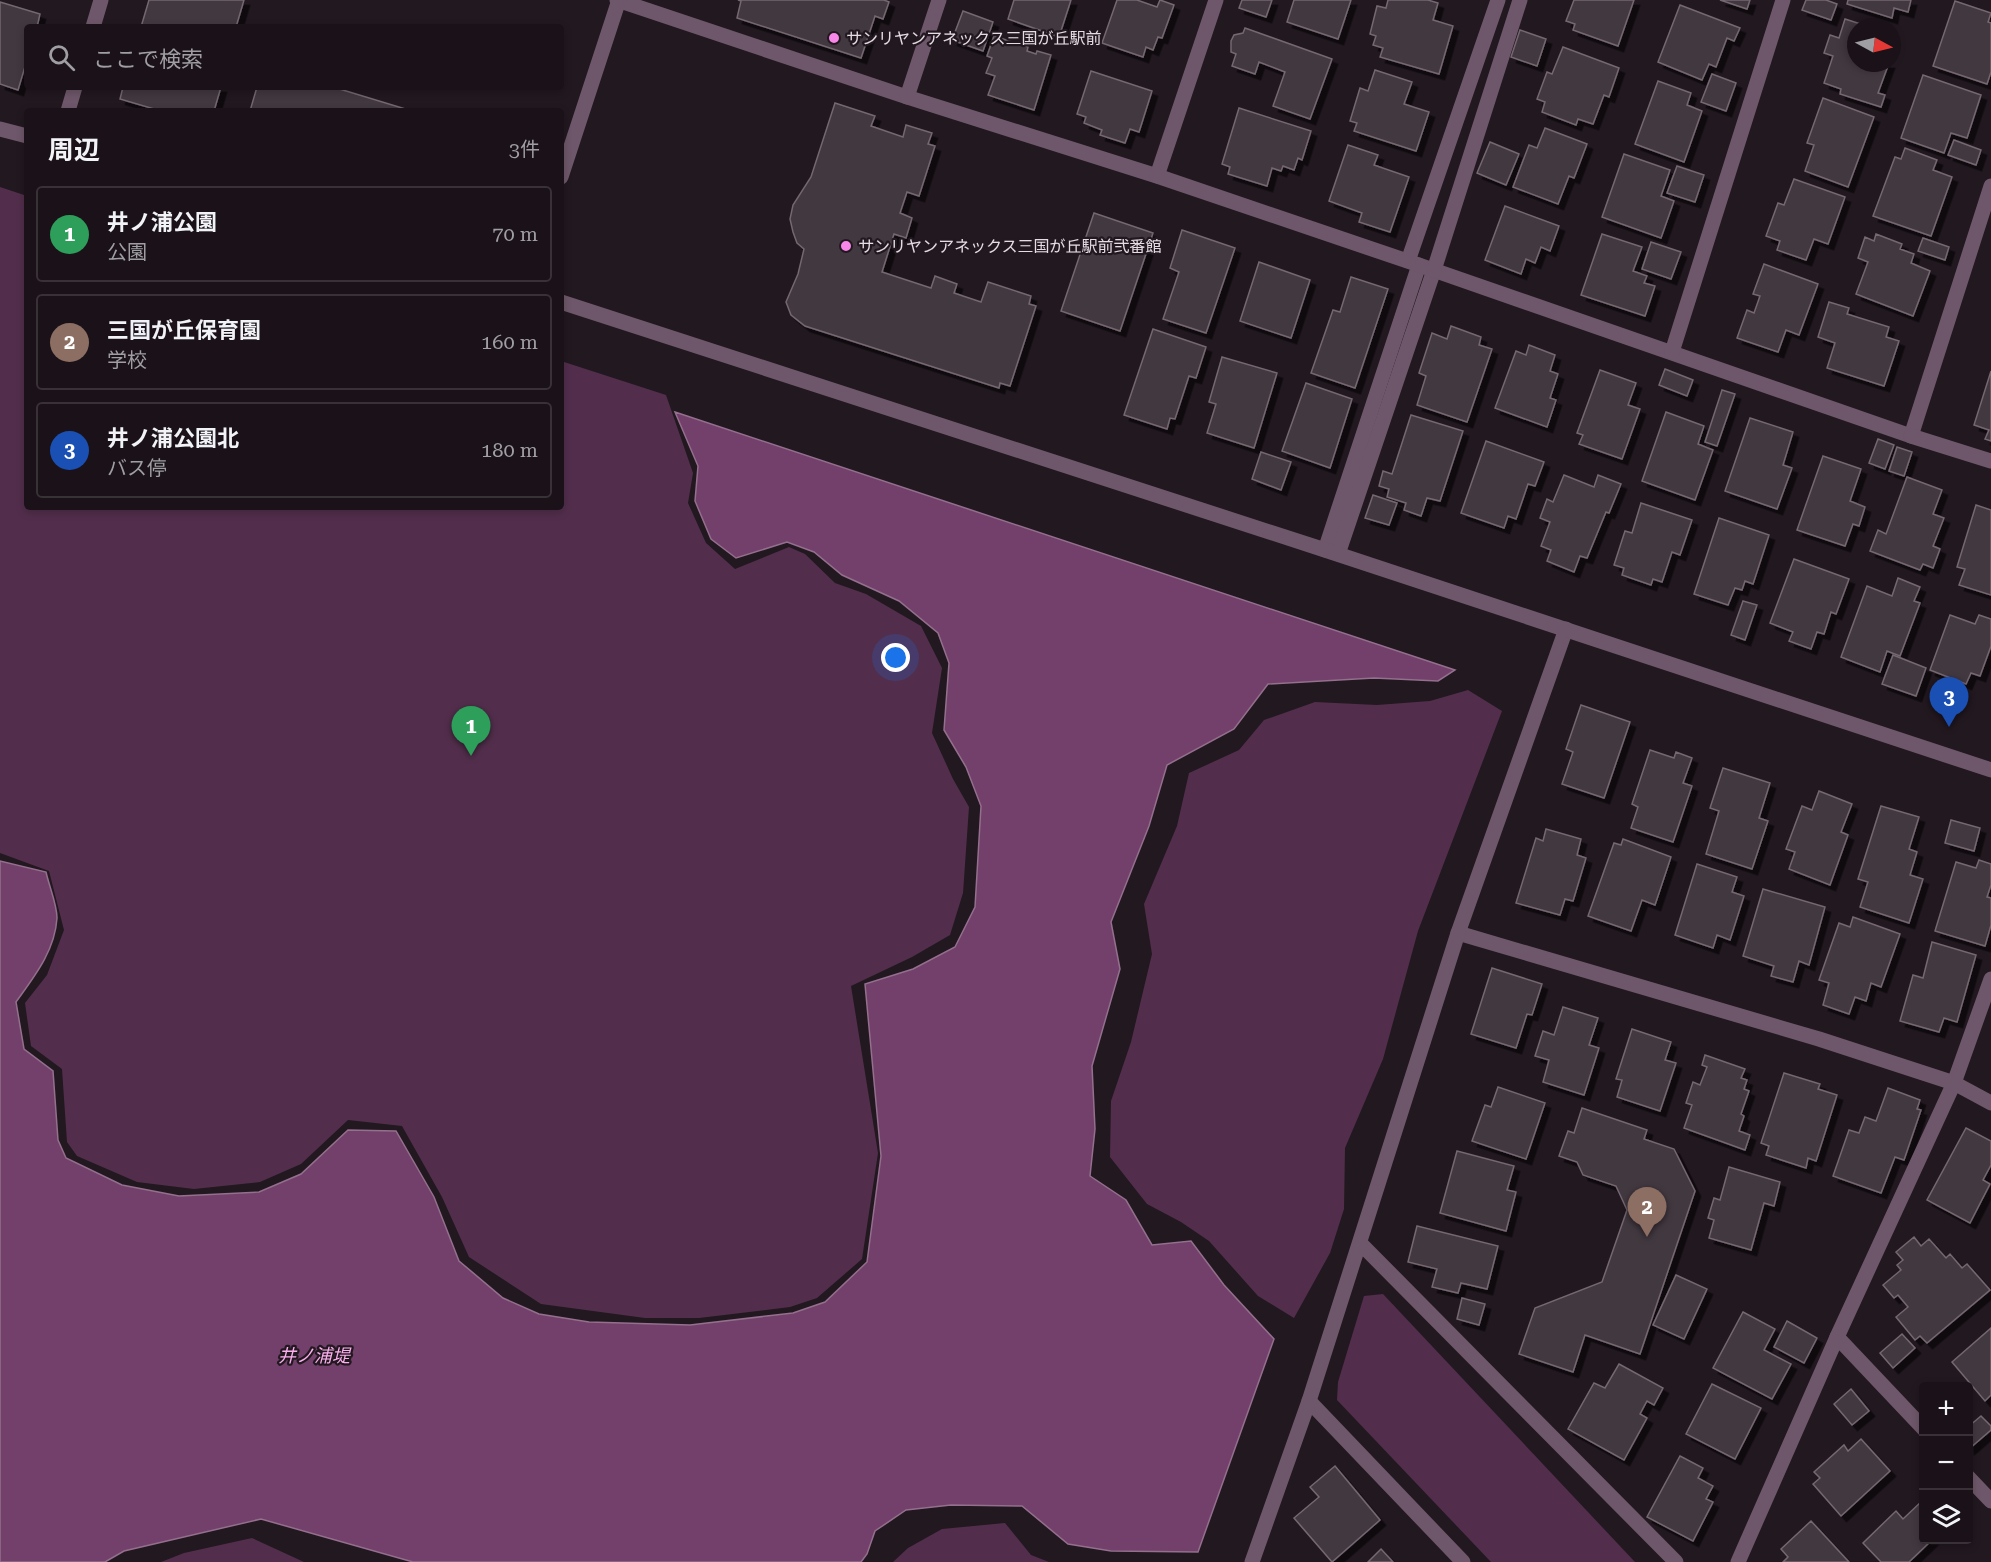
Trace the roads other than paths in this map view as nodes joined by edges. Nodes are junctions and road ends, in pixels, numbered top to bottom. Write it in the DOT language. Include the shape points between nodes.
graph roads {
  1 [pos="101,0"];
  2 [pos="618,0"];
  3 [pos="939,0"];
  4 [pos="1216,0"];
  5 [pos="1498,0"];
  6 [pos="1520,0"];
  7 [pos="1783,0"];
  8 [pos="94,24"];
  9 [pos="74,90"];
  10 [pos="907,97"];
  11 [pos="69,108"];
  12 [pos="0,129"];
  13 [pos="24,135"];
  14 [pos="564,168"];
  15 [pos="1157,176"];
  16 [pos="1991,186"];
  17 [pos="1420,265"];
  18 [pos="564,303"];
  19 [pos="1672,352"];
  20 [pos="1911,436"];
  21 [pos="1991,461"];
  22 [pos="1331,552"];
  23 [pos="1566,628"];
  24 [pos="1991,770"];
  25 [pos="1458,933"];
  26 [pos="1991,979"];
  27 [pos="1954,1083"];
  28 [pos="1991,1103"];
  29 [pos="1360,1243"];
  30 [pos="1837,1337"];
  31 [pos="1309,1401"];
  32 [pos="1919,1425"];
  33 [pos="1973,1482"];
  34 [pos="1991,1501"];
  35 [pos="1252,1562"];
  36 [pos="1463,1562"];
  37 [pos="1676,1562"];
  38 [pos="1738,1562"];
  1 -- 8 [label="street"];
  2 -- 10 [label="street"];
  2 -- 14 [label="street"];
  3 -- 10 [label="street"];
  4 -- 15 [label="street"];
  5 -- 17 [label="street"];
  6 -- 17 [label="street"];
  7 -- 19 [label="street"];
  9 -- 11 [label="street"];
  10 -- 15 [label="street"];
  12 -- 13 [label="street"];
  15 -- 17 [label="street"];
  16 -- 20 [label="street"];
  17 -- 19 [label="street"];
  17 -- 22 [label="street"];
  18 -- 22 [label="street"];
  19 -- 20 [label="street"];
  20 -- 21 [label="street"];
  22 -- 23 [label="street"];
  23 -- 24 [label="street"];
  23 -- 25 [label="street"];
  25 -- 27 [label="street"];
  25 -- 29 [label="street"];
  26 -- 27 [label="street"];
  27 -- 28 [label="street"];
  27 -- 30 [label="street"];
  29 -- 31 [label="street"];
  29 -- 37 [label="street"];
  30 -- 32 [label="street"];
  30 -- 38 [label="street"];
  31 -- 35 [label="street"];
  31 -- 36 [label="street"];
  33 -- 34 [label="street"];
}
